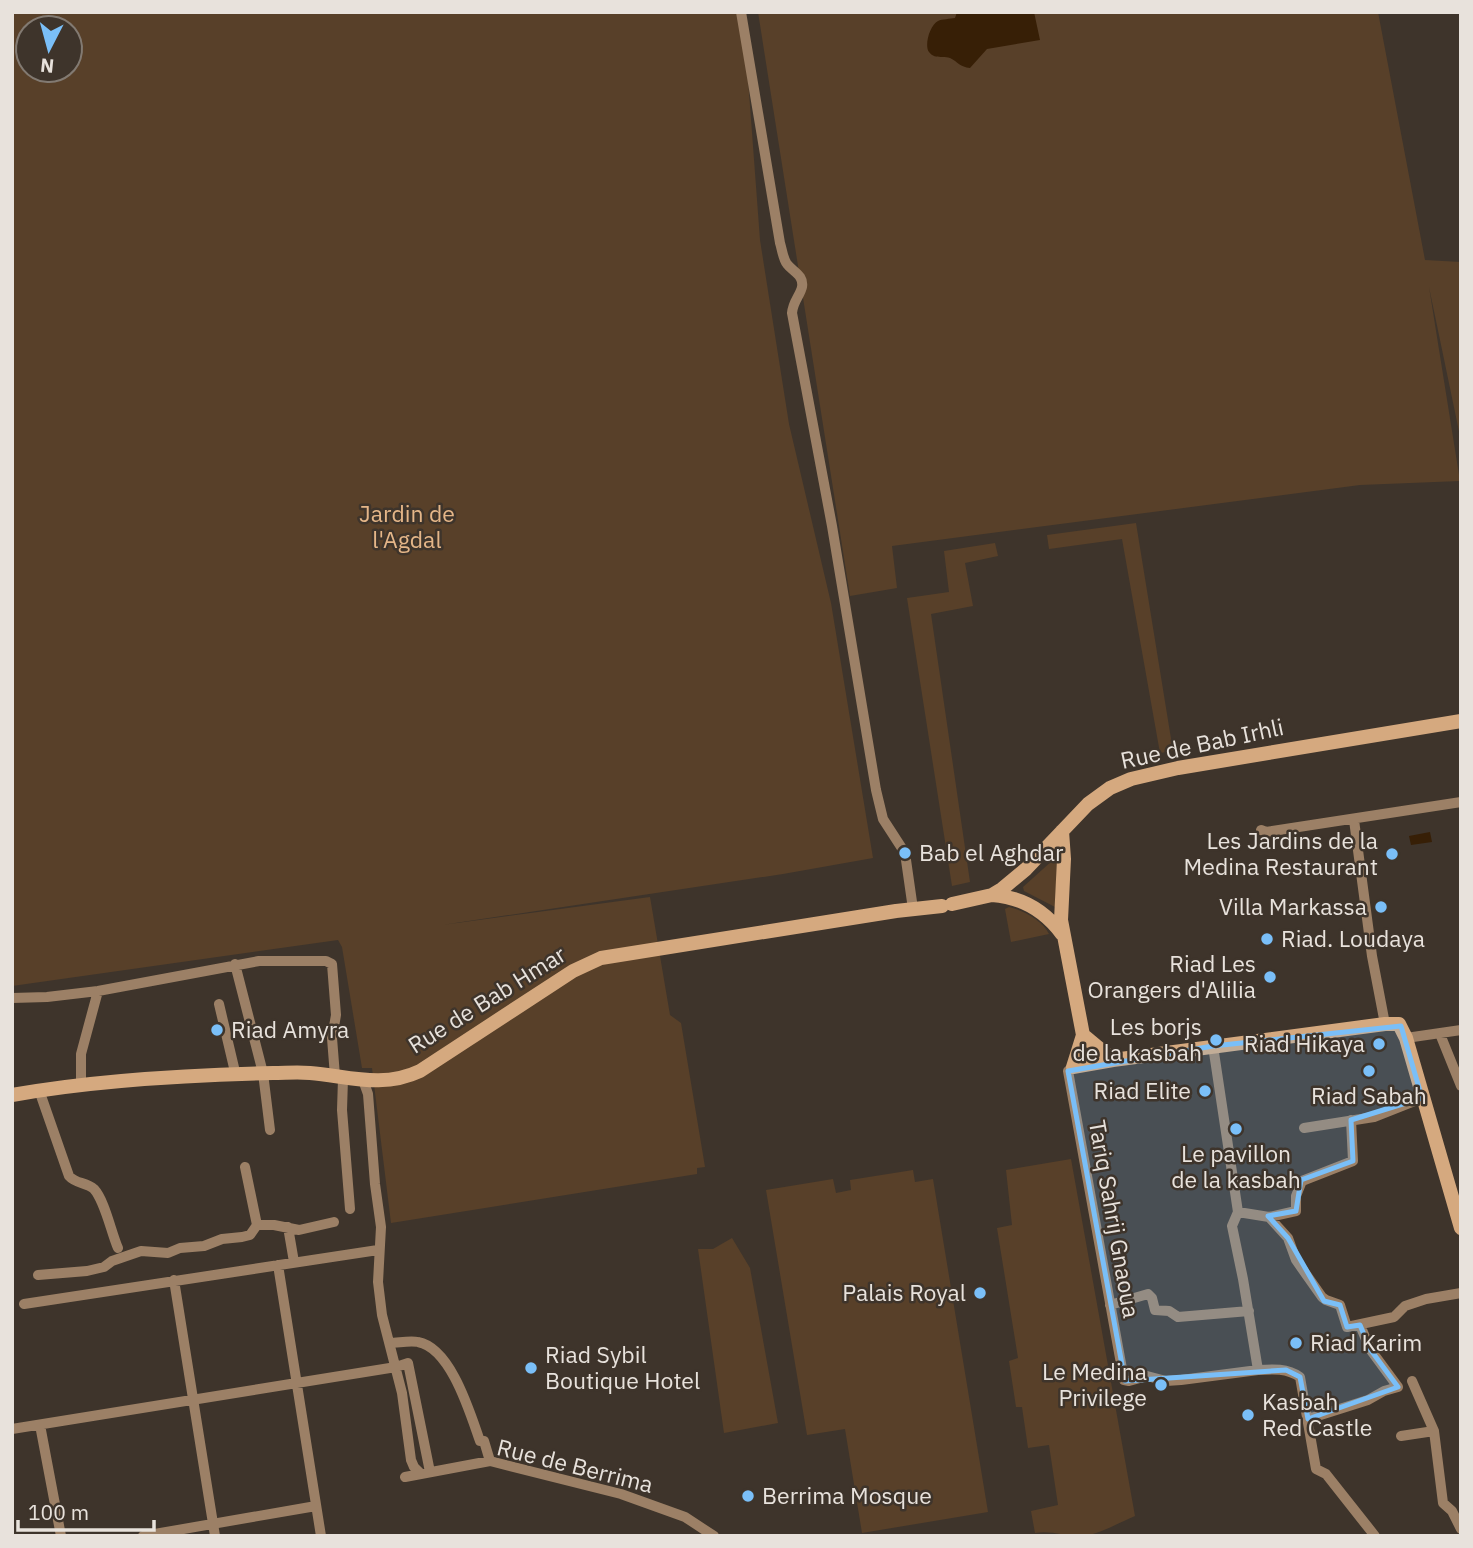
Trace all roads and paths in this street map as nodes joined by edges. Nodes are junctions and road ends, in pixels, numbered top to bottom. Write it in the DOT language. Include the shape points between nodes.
graph roads {
  1 [pos="741,12"];
  2 [pos="1461,721"];
  3 [pos="1461,802"];
  4 [pos="1354,820"];
  5 [pos="1261,830"];
  6 [pos="1062,831"];
  7 [pos="992,895"];
  8 [pos="947,905"];
  9 [pos="913,909"];
  10 [pos="1063,936"];
  11 [pos="235,964"];
  12 [pos="98,991"];
  13 [pos="12,998"];
  14 [pos="219,1004"];
  15 [pos="1385,1024"];
  16 [pos="1461,1030"];
  17 [pos="1440,1034"];
  18 [pos="1083,1035"];
  19 [pos="1406,1038"];
  20 [pos="1213,1046"];
  21 [pos="1113,1060"];
  22 [pos="1073,1068"];
  23 [pos="263,1073"];
  24 [pos="236,1076"];
  25 [pos="339,1078"];
  26 [pos="363,1080"];
  27 [pos="81,1086"];
  28 [pos="1461,1086"];
  29 [pos="39,1090"];
  30 [pos="12,1095"];
  31 [pos="1422,1098"];
  32 [pos="1351,1119"];
  33 [pos="1304,1128"];
  34 [pos="270,1130"];
  35 [pos="245,1167"];
  36 [pos="350,1209"];
  37 [pos="1238,1212"];
  38 [pos="1269,1217"];
  39 [pos="334,1222"];
  40 [pos="257,1225"];
  41 [pos="288,1227"];
  42 [pos="1461,1228"];
  43 [pos="118,1248"];
  44 [pos="378,1250"];
  45 [pos="294,1262"];
  46 [pos="278,1265"];
  47 [pos="38,1275"];
  48 [pos="174,1280"];
  49 [pos="1461,1293"];
  50 [pos="24,1304"];
  51 [pos="1110,1305"];
  52 [pos="1249,1311"];
  53 [pos="1360,1325"];
  54 [pos="390,1343"];
  55 [pos="396,1367"];
  56 [pos="1258,1370"];
  57 [pos="1412,1381"];
  58 [pos="297,1384"];
  59 [pos="194,1401"];
  60 [pos="1308,1419"];
  61 [pos="40,1425"];
  62 [pos="12,1429"];
  63 [pos="1434,1431"];
  64 [pos="1401,1436"];
  65 [pos="490,1461"];
  66 [pos="426,1473"];
  67 [pos="405,1477"];
  68 [pos="316,1506"];
  69 [pos="213,1524"];
  70 [pos="1461,1529"];
  71 [pos="61,1536"];
  72 [pos="143,1536"];
  73 [pos="215,1536"];
  74 [pos="321,1536"];
  75 [pos="714,1536"];
  76 [pos="1375,1536"];
  1 -- 9 [label="street" via="780,243 786,263 801,277 802,290 792,313 876,790 883,819 905,853"];
  2 -- 6 [label="main road, Rue de Bab Irhli" via="1131,779 1098,795"];
  3 -- 4 [label="street"];
  4 -- 5 [label="street"];
  4 -- 15 [label="street"];
  6 -- 7 [label="main road, Rue de Bab Irhli"];
  6 -- 10 [label="main road"];
  7 -- 8 [label="main road, Rue de Bab Irhli"];
  7 -- 10 [label="main road" via="1030,905"];
  8 -- 9 [label="main road, Rue de Bab Hmar"];
  9 -- 26 [label="main road, Rue de Bab Hmar" via="601,958 573,971 419,1071 405,1078"];
  10 -- 18 [label="main road"];
  11 -- 12 [label="street"];
  11 -- 23 [label="street"];
  11 -- 25 [label="street" via="311,960 332,964 336,1015 332,1038"];
  12 -- 13 [label="street"];
  12 -- 27 [label="street" via="81,1054"];
  14 -- 24 [label="street"];
  15 -- 19 [label="main road" via="1401,1026"];
  15 -- 20 [label="main road"];
  16 -- 17 [label="street"];
  17 -- 19 [label="street"];
  17 -- 28 [label="street"];
  18 -- 21 [label="main road"];
  18 -- 22 [label="main road"];
  19 -- 31 [label="main road"];
  20 -- 21 [label="main road"];
  20 -- 37 [label="street"];
  21 -- 22 [label="main road"];
  22 -- 51 [label="street, Tariq Sahrij Gnaoua" via="1068,1071"];
  23 -- 24 [label="main road, Rue de Bab Hmar"];
  23 -- 25 [label="main road, Rue de Bab Hmar"];
  23 -- 34 [label="street"];
  24 -- 27 [label="main road, Rue de Bab Hmar"];
  25 -- 26 [label="main road, Rue de Bab Hmar"];
  25 -- 36 [label="street"];
  26 -- 44 [label="street" via="381,1227"];
  27 -- 29 [label="main road, Rue de Bab Hmar"];
  29 -- 30 [label="main road, Rue de Bab Hmar"];
  29 -- 43 [label="street" via="69,1176 97,1194"];
  31 -- 32 [label="street" via="1380,1115"];
  31 -- 42 [label="main road"];
  32 -- 33 [label="street"];
  32 -- 38 [label="street" via="1353,1161 1306,1178 1296,1196 1296,1211"];
  35 -- 40 [label="street"];
  37 -- 38 [label="street"];
  37 -- 52 [label="street" via="1231,1226"];
  38 -- 53 [label="street" via="1288,1238 1293,1255 1324,1299 1340,1305 1347,1326"];
  39 -- 41 [label="street" via="306,1229"];
  40 -- 41 [label="street"];
  40 -- 47 [label="street" via="250,1235 204,1246 168,1253 141,1251 87,1271"];
  41 -- 45 [label="street"];
  44 -- 45 [label="street"];
  44 -- 54 [label="street" via="382,1315"];
  45 -- 46 [label="street"];
  46 -- 48 [label="street"];
  46 -- 58 [label="street"];
  48 -- 50 [label="street"];
  48 -- 59 [label="street"];
  49 -- 53 [label="street" via="1409,1304 1394,1317"];
  51 -- 52 [label="street" via="1148,1294 1154,1310 1178,1317"];
  51 -- 56 [label="street, Tariq Sahrij Gnaoua" via="1124,1380 1147,1376 1171,1381"];
  52 -- 56 [label="street"];
  53 -- 60 [label="street" via="1370,1349 1398,1387"];
  54 -- 55 [label="street"];
  54 -- 65 [label="street" via="418,1342 443,1358"];
  55 -- 58 [label="street"];
  55 -- 66 [label="street" via="411,1460"];
  55 -- 66 [label="street" via="409,1364"];
  56 -- 60 [label="street" via="1286,1370 1300,1377"];
  57 -- 63 [label="street"];
  58 -- 59 [label="street"];
  58 -- 68 [label="street"];
  59 -- 61 [label="street"];
  59 -- 69 [label="street"];
  60 -- 76 [label="street" via="1316,1469 1326,1474"];
  61 -- 62 [label="street"];
  61 -- 71 [label="street"];
  63 -- 64 [label="street"];
  63 -- 70 [label="street" via="1443,1503"];
  65 -- 66 [label="street, Rue de Berrima"];
  65 -- 75 [label="street, Rue de Berrima" via="621,1494 684,1517"];
  66 -- 67 [label="street, Rue de Berrima"];
  68 -- 69 [label="street"];
  68 -- 74 [label="street"];
  69 -- 72 [label="street"];
  69 -- 73 [label="street"];
}
